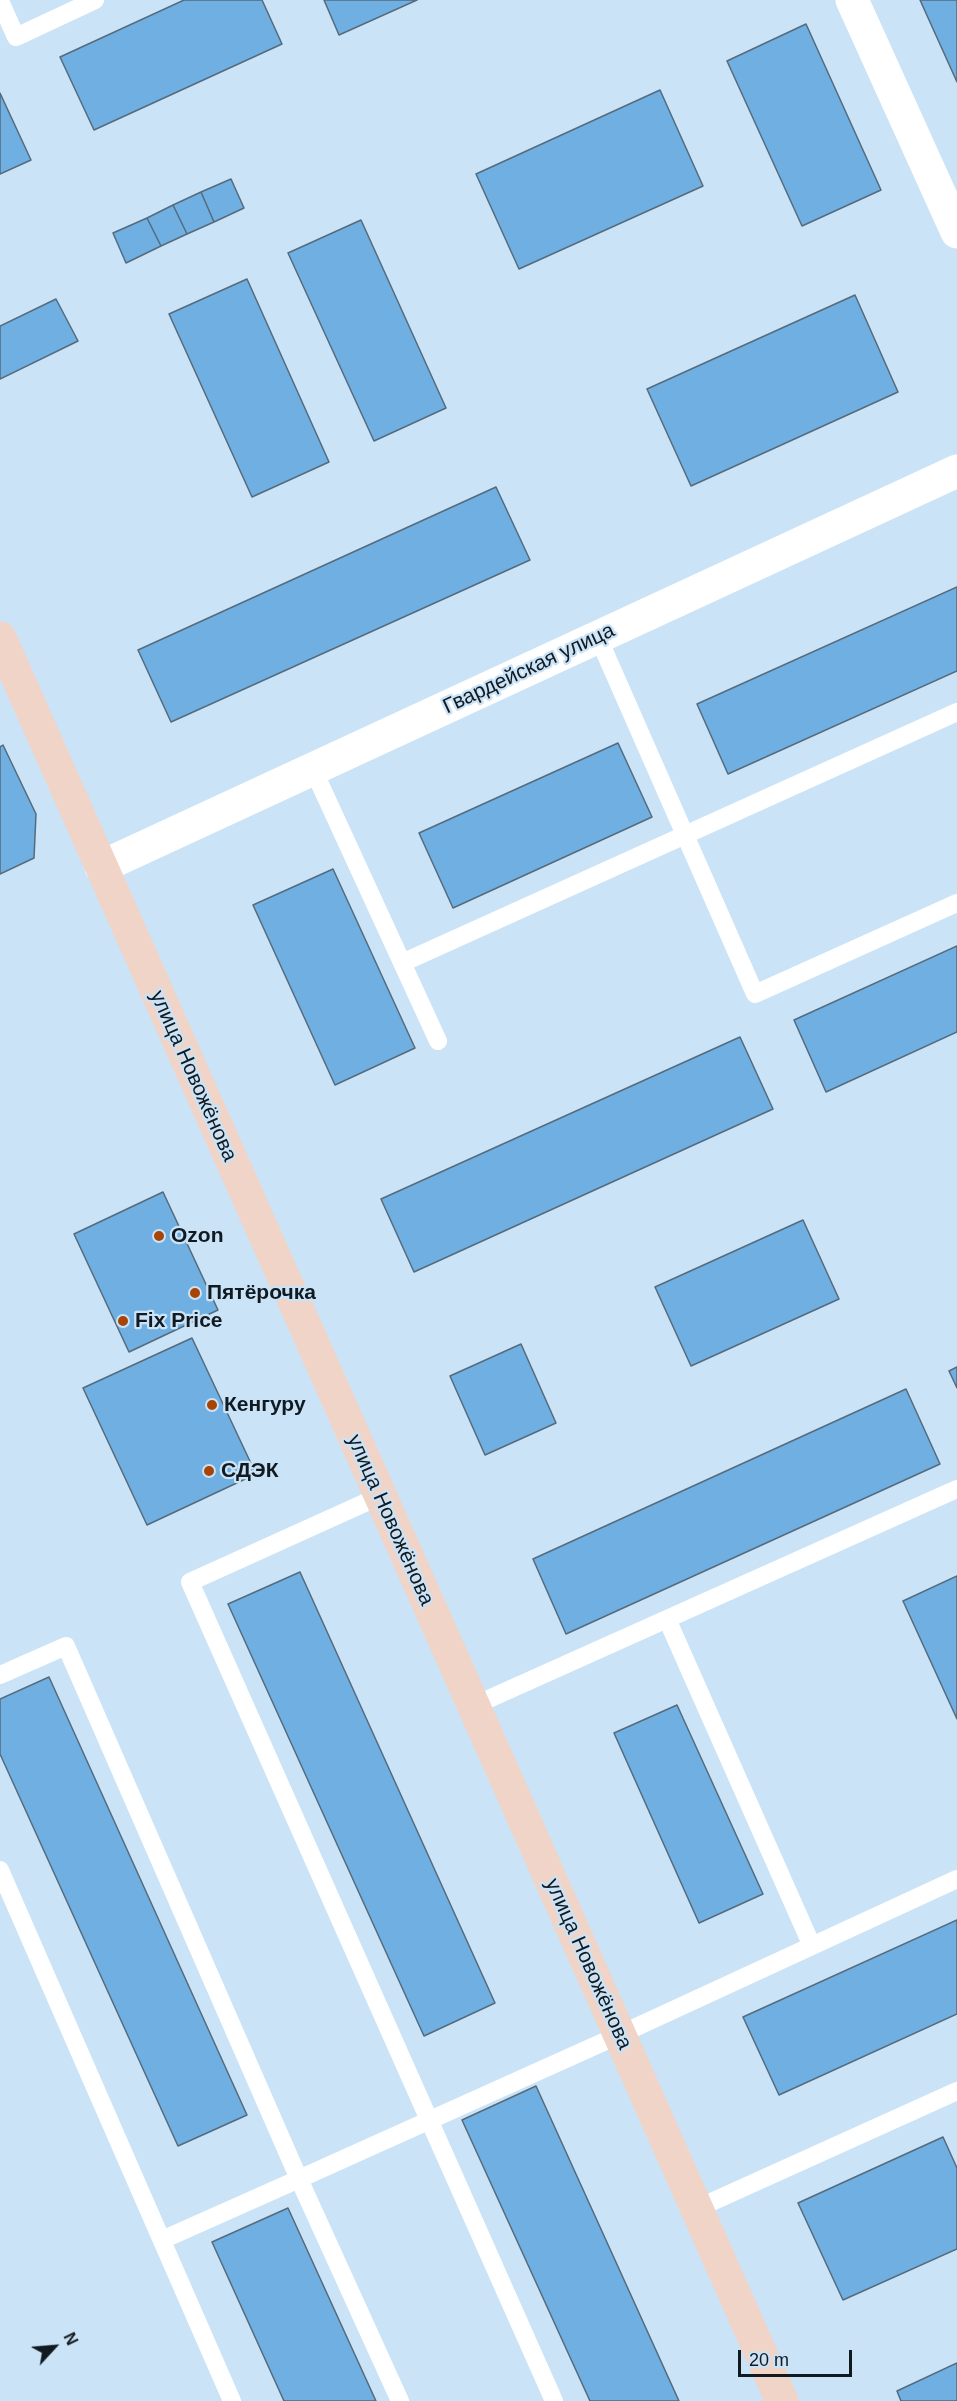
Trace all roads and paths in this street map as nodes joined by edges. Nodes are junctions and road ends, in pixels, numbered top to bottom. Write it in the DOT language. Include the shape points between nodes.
graph roads {
  1 [pos="95,0"];
  2 [pos="852,0"];
  3 [pos="0,1"];
  4 [pos="957,232"];
  5 [pos="957,471"];
  6 [pos="598,637"];
  7 [pos="0,639"];
  8 [pos="957,712"];
  9 [pos="313,769"];
  10 [pos="685,835"];
  11 [pos="101,867"];
  12 [pos="957,903"];
  13 [pos="402,963"];
  14 [pos="438,1041"];
  15 [pos="957,1489"];
  16 [pos="380,1496"];
  17 [pos="667,1619"];
  18 [pos="0,1676"];
  19 [pos="473,1706"];
  20 [pos="0,1870"];
  21 [pos="957,1879"];
  22 [pos="812,1946"];
  23 [pos="619,2035"];
  24 [pos="957,2091"];
  25 [pos="430,2121"];
  26 [pos="299,2179"];
  27 [pos="696,2209"];
  28 [pos="162,2240"];
  29 [pos="232,2401"];
  30 [pos="400,2401"];
  31 [pos="554,2401"];
  32 [pos="782,2401"];
  1 -- 3 [label="lane" via="16,37"];
  2 -- 4 [label="street"];
  5 -- 6 [label="street, Гвардейская улица"];
  6 -- 9 [label="street, Гвардейская улица"];
  6 -- 10 [label="lane"];
  7 -- 11 [label="street, улица Новожёнова"];
  8 -- 10 [label="lane"];
  9 -- 11 [label="street, Гвардейская улица"];
  9 -- 13 [label="lane"];
  10 -- 12 [label="lane" via="755,994"];
  10 -- 13 [label="lane"];
  11 -- 16 [label="street, улица Новожёнова"];
  13 -- 14 [label="lane"];
  15 -- 17 [label="lane"];
  16 -- 19 [label="street, улица Новожёнова"];
  16 -- 25 [label="lane" via="190,1582"];
  17 -- 19 [label="lane"];
  17 -- 22 [label="lane"];
  18 -- 26 [label="lane" via="66,1646"];
  19 -- 23 [label="street, улица Новожёнова"];
  20 -- 28 [label="lane"];
  21 -- 22 [label="lane"];
  22 -- 23 [label="lane"];
  23 -- 25 [label="lane"];
  23 -- 27 [label="street, улица Новожёнова"];
  24 -- 27 [label="lane"];
  25 -- 26 [label="lane"];
  25 -- 31 [label="lane"];
  26 -- 28 [label="lane"];
  26 -- 30 [label="lane"];
  27 -- 32 [label="street, улица Новожёнова"];
  28 -- 29 [label="lane"];
}
